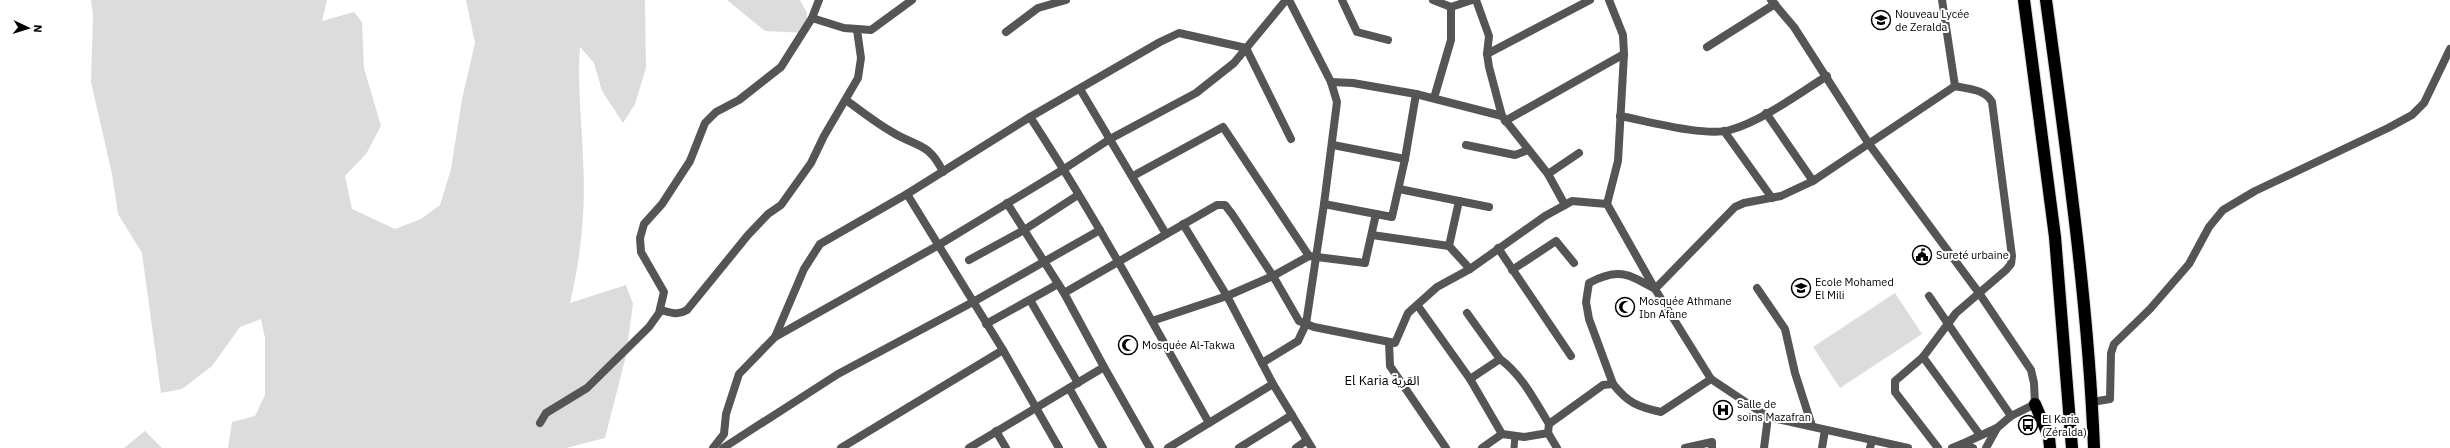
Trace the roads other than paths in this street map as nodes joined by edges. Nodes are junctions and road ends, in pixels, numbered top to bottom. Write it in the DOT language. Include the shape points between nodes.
graph roads {
  1 [pos="819,0"];
  2 [pos="912,0"];
  3 [pos="1066,0"];
  4 [pos="1287,0"];
  5 [pos="1342,0"];
  6 [pos="1433,0"];
  7 [pos="1472,0"];
  8 [pos="1476,0"];
  9 [pos="1590,0"];
  10 [pos="1609,0"];
  11 [pos="1942,0"];
  12 [pos="2024,0"];
  13 [pos="2046,0"];
  14 [pos="1773,2"];
  15 [pos="1573,4"];
  16 [pos="1451,7"];
  17 [pos="812,18"];
  18 [pos="857,30"];
  19 [pos="1006,32"];
  20 [pos="1388,40"];
  21 [pos="1708,47"];
  22 [pos="1246,48"];
  23 [pos="2450,49"];
  24 [pos="1487,54"];
  25 [pos="1624,54"];
  26 [pos="1827,76"];
  27 [pos="1331,82"];
  28 [pos="1955,86"];
  29 [pos="1080,89"];
  30 [pos="1416,94"];
  31 [pos="1434,98"];
  32 [pos="846,100"];
  33 [pos="1766,113"];
  34 [pos="1620,116"];
  35 [pos="1030,117"];
  36 [pos="1504,119"];
  37 [pos="1724,131"];
  38 [pos="1110,139"];
  39 [pos="1291,140"];
  40 [pos="1869,144"];
  41 [pos="1333,145"];
  42 [pos="1466,145"];
  43 [pos="1528,150"];
  44 [pos="1580,153"];
  45 [pos="1404,159"];
  46 [pos="1064,169"];
  47 [pos="943,172"];
  48 [pos="1548,174"];
  49 [pos="1133,176"];
  50 [pos="1813,181"];
  51 [pos="1399,189"];
  52 [pos="907,194"];
  53 [pos="1078,195"];
  54 [pos="1772,198"];
  55 [pos="1459,201"];
  56 [pos="1007,203"];
  57 [pos="1324,204"];
  58 [pos="1607,204"];
  59 [pos="1565,205"];
  60 [pos="1489,207"];
  61 [pos="1376,214"];
  62 [pos="1183,224"];
  63 [pos="1024,230"];
  64 [pos="1100,230"];
  65 [pos="1166,234"];
  66 [pos="1372,235"];
  67 [pos="938,246"];
  68 [pos="1449,246"];
  69 [pos="1498,248"];
  70 [pos="1313,256"];
  71 [pos="969,260"];
  72 [pos="1119,262"];
  73 [pos="1044,263"];
  74 [pos="1574,263"];
  75 [pos="1470,269"];
  76 [pos="1512,270"];
  77 [pos="1273,276"];
  78 [pos="1058,284"];
  79 [pos="1757,288"];
  80 [pos="1655,289"];
  81 [pos="1064,293"];
  82 [pos="1979,293"];
  83 [pos="1227,296"];
  84 [pos="1929,296"];
  85 [pos="1030,300"];
  86 [pos="973,302"];
  87 [pos="1418,306"];
  88 [pos="660,310"];
  89 [pos="1467,313"];
  90 [pos="1152,321"];
  91 [pos="1948,322"];
  92 [pos="986,324"];
  93 [pos="1306,324"];
  94 [pos="775,337"];
  95 [pos="1390,342"];
  96 [pos="1003,350"];
  97 [pos="1571,356"];
  98 [pos="1923,357"];
  99 [pos="1500,359"];
  100 [pos="1262,363"];
  101 [pos="1104,367"];
  102 [pos="1470,379"];
  103 [pos="1711,379"];
  104 [pos="1078,383"];
  105 [pos="1273,384"];
  106 [pos="1613,384"];
  107 [pos="1069,388"];
  108 [pos="2092,402"];
  109 [pos="2035,404"];
  110 [pos="1036,406"];
  111 [pos="1292,415"];
  112 [pos="2011,416"];
  113 [pos="1768,417"];
  114 [pos="540,423"];
  115 [pos="1209,423"];
  116 [pos="1549,424"];
  117 [pos="1812,426"];
  118 [pos="1997,428"];
  119 [pos="1825,430"];
  120 [pos="996,431"];
  121 [pos="1548,432"];
  122 [pos="1502,434"];
  123 [pos="1980,435"];
  124 [pos="1516,436"];
  125 [pos="1307,440"];
  126 [pos="1871,444"];
  127 [pos="1962,444"];
  128 [pos="713,448"];
  129 [pos="723,448"];
  130 [pos="841,448"];
  131 [pos="968,448"];
  132 [pos="1006,448"];
  133 [pos="1059,448"];
  134 [pos="1104,448"];
  135 [pos="1150,448"];
  136 [pos="1168,448"];
  137 [pos="1239,448"];
  138 [pos="1296,448"];
  139 [pos="1312,448"];
  140 [pos="1446,448"];
  141 [pos="1482,448"];
  142 [pos="1514,448"];
  143 [pos="1557,448"];
  144 [pos="1685,448"];
  145 [pos="1712,448"];
  146 [pos="1764,448"];
  147 [pos="1822,448"];
  148 [pos="1908,448"];
  149 [pos="1938,448"];
  150 [pos="1952,448"];
  151 [pos="1973,448"];
  152 [pos="1986,448"];
  153 [pos="2050,448"];
  154 [pos="2072,448"];
  155 [pos="2094,448"];
  1 -- 17 [label="street"];
  2 -- 18 [label="street" via="871,30"];
  3 -- 19 [label="street" via="1038,8"];
  4 -- 22 [label="street"];
  4 -- 27 [label="street"];
  5 -- 20 [label="street" via="1357,32"];
  6 -- 16 [label="street"];
  7 -- 16 [label="street"];
  8 -- 24 [label="street" via="1489,36"];
  9 -- 15 [label="street"];
  10 -- 25 [label="street" via="1623,35"];
  11 -- 28 [label="street"];
  12 -- 154 [label="highway" via="2055,237"];
  13 -- 108 [label="highway" via="2077,237"];
  14 -- 21 [label="street"];
  14 -- 26 [label="street" via="1794,27"];
  15 -- 24 [label="street"];
  16 -- 31 [label="street" via="1451,40"];
  17 -- 18 [label="street"];
  17 -- 88 [label="street" via="781,67 704,123 690,161 662,204 644,224 640,238 641,252 664,292"];
  18 -- 32 [label="street" via="860,73"];
  22 -- 29 [label="street" via="1179,33"];
  22 -- 38 [label="street" via="1234,63 1196,92"];
  22 -- 39 [label="street"];
  23 -- 108 [label="street" via="2424,103 2412,115 2254,190 2223,210 2209,227 2189,264 2150,309 2114,344 2111,352 2110,399"];
  24 -- 36 [label="street"];
  25 -- 34 [label="street"];
  25 -- 36 [label="street"];
  26 -- 33 [label="street"];
  26 -- 40 [label="street"];
  27 -- 30 [label="street" via="1353,83"];
  27 -- 41 [label="street" via="1337,102"];
  28 -- 40 [label="street"];
  28 -- 82 [label="street" via="1982,92 1992,102 2012,256 2011,264 2006,270"];
  29 -- 35 [label="street"];
  29 -- 38 [label="street"];
  30 -- 31 [label="street"];
  30 -- 45 [label="street"];
  31 -- 36 [label="street"];
  32 -- 47 [label="street" via="893,133 929,150"];
  32 -- 88 [label="street" via="811,163 781,205 768,214 748,235 687,310 681,314 674,314"];
  33 -- 37 [label="street"];
  33 -- 50 [label="street"];
  34 -- 37 [label="street" via="1711,132"];
  34 -- 58 [label="street" via="1618,161"];
  35 -- 46 [label="street"];
  35 -- 47 [label="street"];
  36 -- 43 [label="street"];
  37 -- 54 [label="street"];
  38 -- 46 [label="street"];
  38 -- 49 [label="street"];
  40 -- 50 [label="street"];
  40 -- 82 [label="street"];
  41 -- 45 [label="street"];
  41 -- 57 [label="street"];
  42 -- 43 [label="street" via="1515,155"];
  43 -- 48 [label="street"];
  44 -- 48 [label="street"];
  45 -- 51 [label="street"];
  46 -- 53 [label="street"];
  46 -- 56 [label="street"];
  47 -- 52 [label="street"];
  48 -- 59 [label="street"];
  49 -- 65 [label="street"];
  49 -- 70 [label="street" via="1223,127"];
  50 -- 54 [label="street"];
  51 -- 55 [label="street"];
  51 -- 61 [label="street" via="1392,217"];
  52 -- 67 [label="street"];
  52 -- 94 [label="street" via="820,244 804,269"];
  53 -- 63 [label="street"];
  53 -- 64 [label="street"];
  54 -- 80 [label="street" via="1735,207"];
  55 -- 60 [label="street"];
  55 -- 68 [label="street"];
  56 -- 63 [label="street"];
  56 -- 67 [label="street"];
  57 -- 61 [label="street"];
  57 -- 70 [label="street"];
  58 -- 59 [label="street" via="1572,201"];
  58 -- 80 [label="street"];
  59 -- 69 [label="street"];
  61 -- 66 [label="street"];
  62 -- 65 [label="street"];
  62 -- 77 [label="street" via="1217,204 1225,205"];
  62 -- 83 [label="street"];
  63 -- 71 [label="street"];
  63 -- 73 [label="street"];
  64 -- 72 [label="street"];
  64 -- 73 [label="street"];
  65 -- 72 [label="street"];
  66 -- 68 [label="street"];
  66 -- 70 [label="street" via="1366,263"];
  67 -- 86 [label="street"];
  67 -- 94 [label="street"];
  68 -- 75 [label="street"];
  69 -- 75 [label="street"];
  69 -- 76 [label="street"];
  70 -- 77 [label="street"];
  70 -- 93 [label="street"];
  72 -- 81 [label="street"];
  72 -- 90 [label="street"];
  73 -- 78 [label="street"];
  73 -- 86 [label="street"];
  74 -- 76 [label="street" via="1556,241"];
  75 -- 87 [label="street" via="1437,286"];
  76 -- 97 [label="street"];
  77 -- 83 [label="street"];
  77 -- 93 [label="street" via="1299,321"];
  78 -- 81 [label="street"];
  78 -- 85 [label="street"];
  79 -- 117 [label="street" via="1785,329 1795,373"];
  80 -- 103 [label="street"];
  80 -- 106 [label="street" via="1620,272 1602,276 1589,283 1586,302 1589,320"];
  81 -- 101 [label="street"];
  82 -- 91 [label="street"];
  82 -- 109 [label="street" via="2030,370 2034,383"];
  83 -- 90 [label="street"];
  83 -- 100 [label="street"];
  84 -- 91 [label="street"];
  85 -- 92 [label="street"];
  85 -- 104 [label="street"];
  86 -- 92 [label="street"];
  86 -- 129 [label="street" via="838,374"];
  87 -- 95 [label="street" via="1408,313 1395,343"];
  87 -- 102 [label="street"];
  88 -- 114 [label="street" via="648,327 595,381 546,413"];
  89 -- 99 [label="street"];
  90 -- 115 [label="street"];
  91 -- 98 [label="street"];
  91 -- 112 [label="street"];
  92 -- 96 [label="street"];
  93 -- 95 [label="street"];
  93 -- 100 [label="street" via="1298,341"];
  94 -- 128 [label="street" via="739,374 726,414 724,434"];
  95 -- 140 [label="street" via="1390,366"];
  96 -- 110 [label="street"];
  96 -- 130 [label="street"];
  98 -- 123 [label="street"];
  98 -- 149 [label="street" via="1897,378 1894,389"];
  99 -- 102 [label="street"];
  99 -- 116 [label="street" via="1510,366 1534,398"];
  100 -- 105 [label="street"];
  101 -- 104 [label="street"];
  101 -- 135 [label="street"];
  102 -- 122 [label="street"];
  103 -- 106 [label="street" via="1661,412 1644,408 1625,399"];
  103 -- 113 [label="street"];
  104 -- 107 [label="street"];
  105 -- 111 [label="street"];
  105 -- 115 [label="street"];
  106 -- 116 [label="street" via="1603,384"];
  107 -- 110 [label="street"];
  107 -- 134 [label="street"];
  108 -- 155 [label="highway"];
  109 -- 112 [label="street"];
  109 -- 153 [label="highway" via="2049,437"];
  110 -- 120 [label="street"];
  110 -- 133 [label="street"];
  111 -- 125 [label="street"];
  111 -- 137 [label="street"];
  112 -- 118 [label="street"];
  113 -- 117 [label="street"];
  113 -- 146 [label="street"];
  115 -- 136 [label="street"];
  116 -- 121 [label="street"];
  117 -- 119 [label="street"];
  118 -- 123 [label="street"];
  118 -- 152 [label="street"];
  119 -- 126 [label="street"];
  119 -- 147 [label="street"];
  120 -- 131 [label="street"];
  120 -- 132 [label="street"];
  121 -- 124 [label="street" via="1535,437"];
  121 -- 143 [label="street"];
  122 -- 124 [label="street"];
  122 -- 141 [label="street"];
  123 -- 127 [label="street"];
  124 -- 142 [label="street"];
  125 -- 138 [label="street"];
  125 -- 139 [label="street"];
  126 -- 148 [label="street"];
  127 -- 150 [label="street"];
  127 -- 151 [label="street"];
  144 -- 145 [label="street" via="1712,442"];
}
